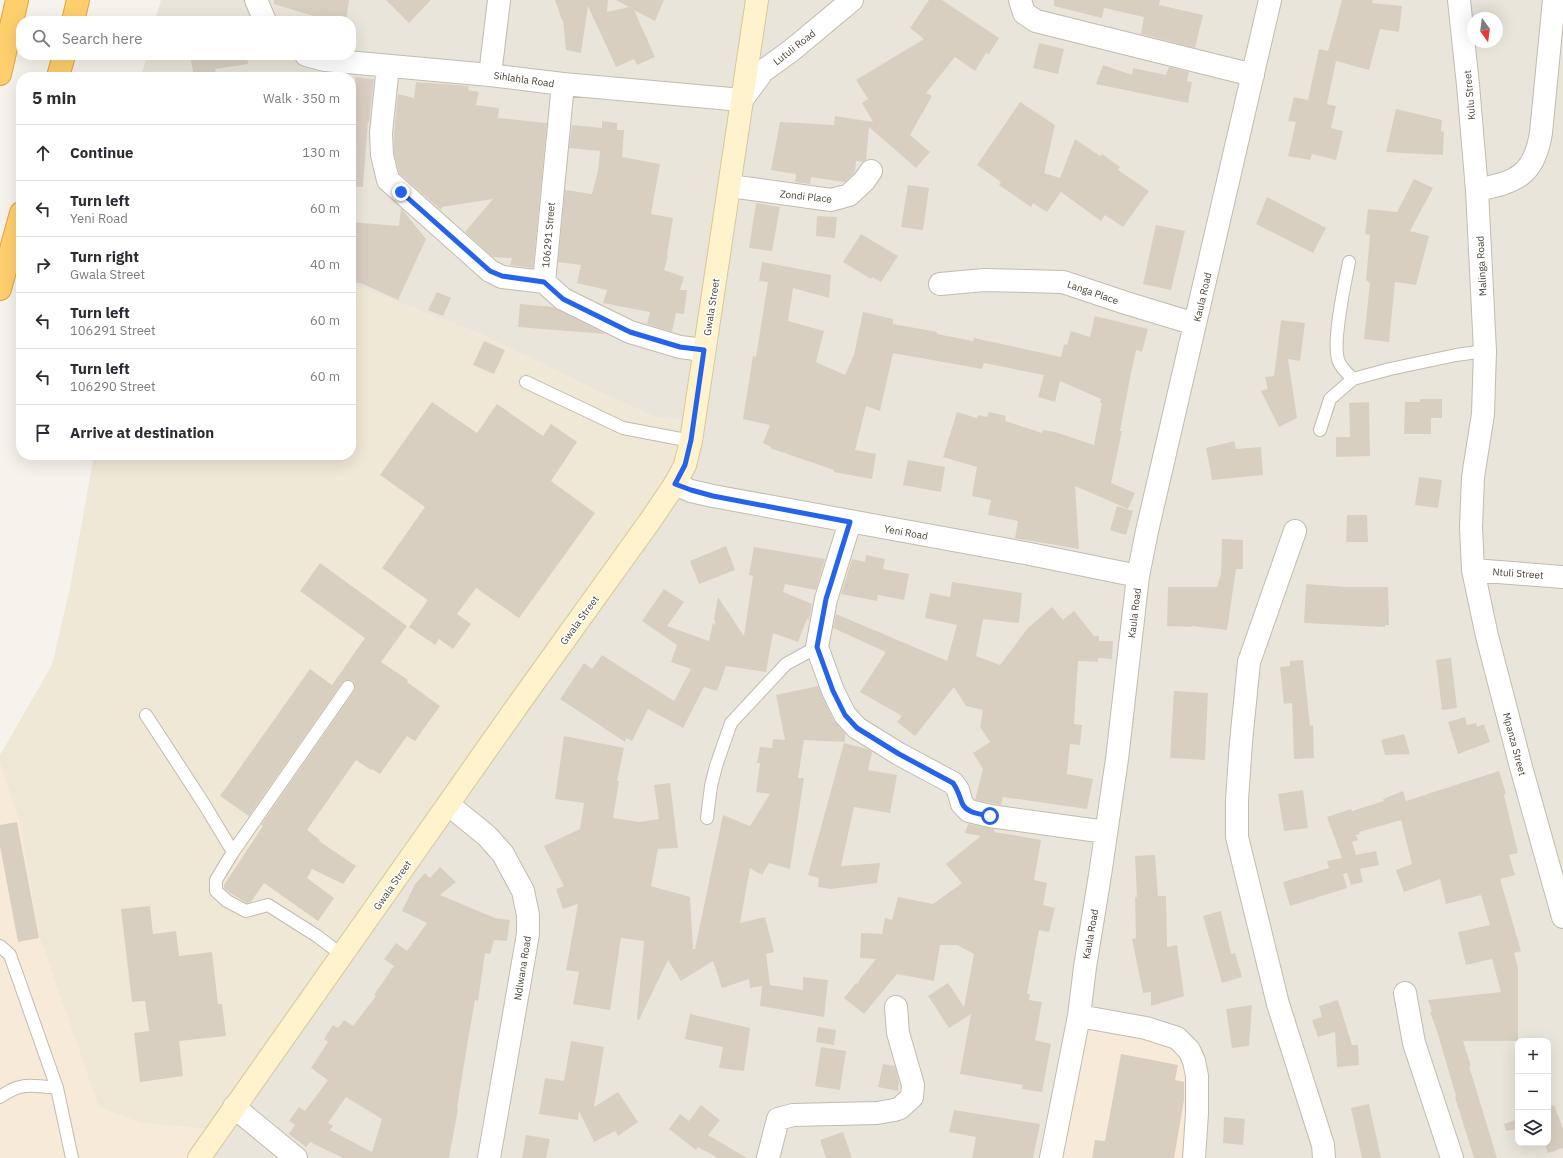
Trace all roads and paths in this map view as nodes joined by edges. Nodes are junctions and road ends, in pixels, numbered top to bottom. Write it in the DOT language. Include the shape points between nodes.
graph roads {
  1 [pos="16,0"];
  2 [pos="78,0"];
  3 [pos="256,0"];
  4 [pos="499,0"];
  5 [pos="758,0"];
  6 [pos="852,0"];
  7 [pos="1020,0"];
  8 [pos="1270,0"];
  9 [pos="1459,0"];
  10 [pos="1554,0"];
  11 [pos="74,16"];
  12 [pos="263,16"];
  13 [pos="63,60"];
  14 [pos="325,60"];
  15 [pos="388,66"];
  16 [pos="59,72"];
  17 [pos="0,74"];
  18 [pos="490,74"];
  19 [pos="1253,75"];
  20 [pos="563,84"];
  21 [pos="742,100"];
  22 [pos="871,171"];
  23 [pos="730,186"];
  24 [pos="1477,190"];
  25 [pos="16,231"];
  26 [pos="1349,262"];
  27 [pos="544,282"];
  28 [pos="940,284"];
  29 [pos="0,290"];
  30 [pos="1195,324"];
  31 [pos="704,350"];
  32 [pos="1485,351"];
  33 [pos="1353,379"];
  34 [pos="526,382"];
  35 [pos="1320,430"];
  36 [pos="691,440"];
  37 [pos="675,484"];
  38 [pos="850,522"];
  39 [pos="1295,531"];
  40 [pos="1473,570"];
  41 [pos="1138,576"];
  42 [pos="1563,577"];
  43 [pos="817,647"];
  44 [pos="348,687"];
  45 [pos="146,715"];
  46 [pos="449,805"];
  47 [pos="707,818"];
  48 [pos="1106,832"];
  49 [pos="233,852"];
  50 [pos="1563,917"];
  51 [pos="0,946"];
  52 [pos="342,955"];
  53 [pos="1405,993"];
  54 [pos="896,1007"];
  55 [pos="1079,1016"];
  56 [pos="57,1088"];
  57 [pos="0,1097"];
  58 [pos="234,1107"];
  59 [pos="72,1158"];
  60 [pos="199,1158"];
  61 [pos="296,1158"];
  62 [pos="489,1158"];
  63 [pos="768,1158"];
  64 [pos="1051,1158"];
  65 [pos="1194,1158"];
  66 [pos="1324,1158"];
  67 [pos="1452,1158"];
  1 -- 17 [label="highway"];
  2 -- 11 [label="highway"];
  3 -- 12 [label="street"];
  4 -- 18 [label="street"];
  5 -- 21 [label="street, Gwala Street"];
  6 -- 21 [label="street, Lutuli Road" via="792,50 762,71"];
  7 -- 19 [label="street" via="1024,13 1036,21"];
  8 -- 19 [label="street, Kaula Road"];
  9 -- 24 [label="street, Kulu Street"];
  10 -- 24 [label="street" via="1541,133 1536,155 1531,165 1518,178"];
  13 -- 16 [label="highway"];
  14 -- 15 [label="street, Sihlahla Road"];
  15 -- 18 [label="street, Sihlahla Road"];
  15 -- 27 [label="street" via="381,133 382,155 388,180 490,271 502,276"];
  18 -- 20 [label="street, Sihlahla Road"];
  19 -- 30 [label="street, Kaula Road"];
  20 -- 21 [label="street, Sihlahla Road"];
  20 -- 27 [label="street, 106291 Street"];
  21 -- 23 [label="street, Gwala Street"];
  22 -- 23 [label="street, Zondi Place" via="849,195 831,200"];
  23 -- 31 [label="street, Gwala Street"];
  24 -- 32 [label="street, Malinga Road"];
  25 -- 29 [label="highway"];
  26 -- 33 [label="lane" via="1336,353 1342,366"];
  27 -- 31 [label="street, 106291 Street" via="563,299 630,332 680,347"];
  28 -- 30 [label="street, Langa Place" via="984,280 1063,282"];
  30 -- 41 [label="street, Kaula Road"];
  31 -- 36 [label="street, Gwala Street"];
  32 -- 33 [label="lane" via="1390,369"];
  32 -- 40 [label="street, Malinga Road" via="1483,414 1473,477"];
  33 -- 35 [label="lane" via="1330,399"];
  34 -- 36 [label="lane" via="623,428"];
  36 -- 37 [label="street, Gwala Street" via="685,465"];
  37 -- 38 [label="street, Yeni Road" via="713,496"];
  37 -- 46 [label="street, Gwala Street"];
  38 -- 41 [label="street, Yeni Road"];
  38 -- 43 [label="street" via="826,599"];
  39 -- 66 [label="street" via="1249,662 1237,800 1237,837 1278,1004 1323,1145"];
  40 -- 42 [label="street, Ntuli Street"];
  40 -- 50 [label="street, Mpanza Street" via="1487,636"];
  41 -- 48 [label="street, Kaula Road"];
  43 -- 47 [label="lane" via="786,664 731,723 716,766"];
  43 -- 48 [label="street" via="845,715 857,728 953,783 962,804 969,812"];
  44 -- 49 [label="lane"];
  45 -- 49 [label="lane"];
  46 -- 52 [label="street, Gwala Street"];
  46 -- 62 [label="street, Ndlwana Road" via="487,836 503,854 523,891 528,916 528,934"];
  48 -- 55 [label="street, Kaula Road"];
  49 -- 52 [label="lane" via="216,880 216,891 227,901 246,911 268,905"];
  51 -- 56 [label="lane" via="10,954"];
  52 -- 58 [label="street, Gwala Street"];
  53 -- 67 [label="street" via="1414,1043"];
  54 -- 63 [label="street" via="898,1033 913,1085 912,1097 900,1108 877,1113 793,1115 778,1119"];
  55 -- 64 [label="street, Kaula Road"];
  55 -- 65 [label="street" via="1146,1028 1177,1038 1189,1050 1197,1076"];
  56 -- 57 [label="lane" via="20,1086 10,1089"];
  56 -- 59 [label="lane"];
  58 -- 60 [label="street, Gwala Street"];
  58 -- 61 [label="street"];
}
